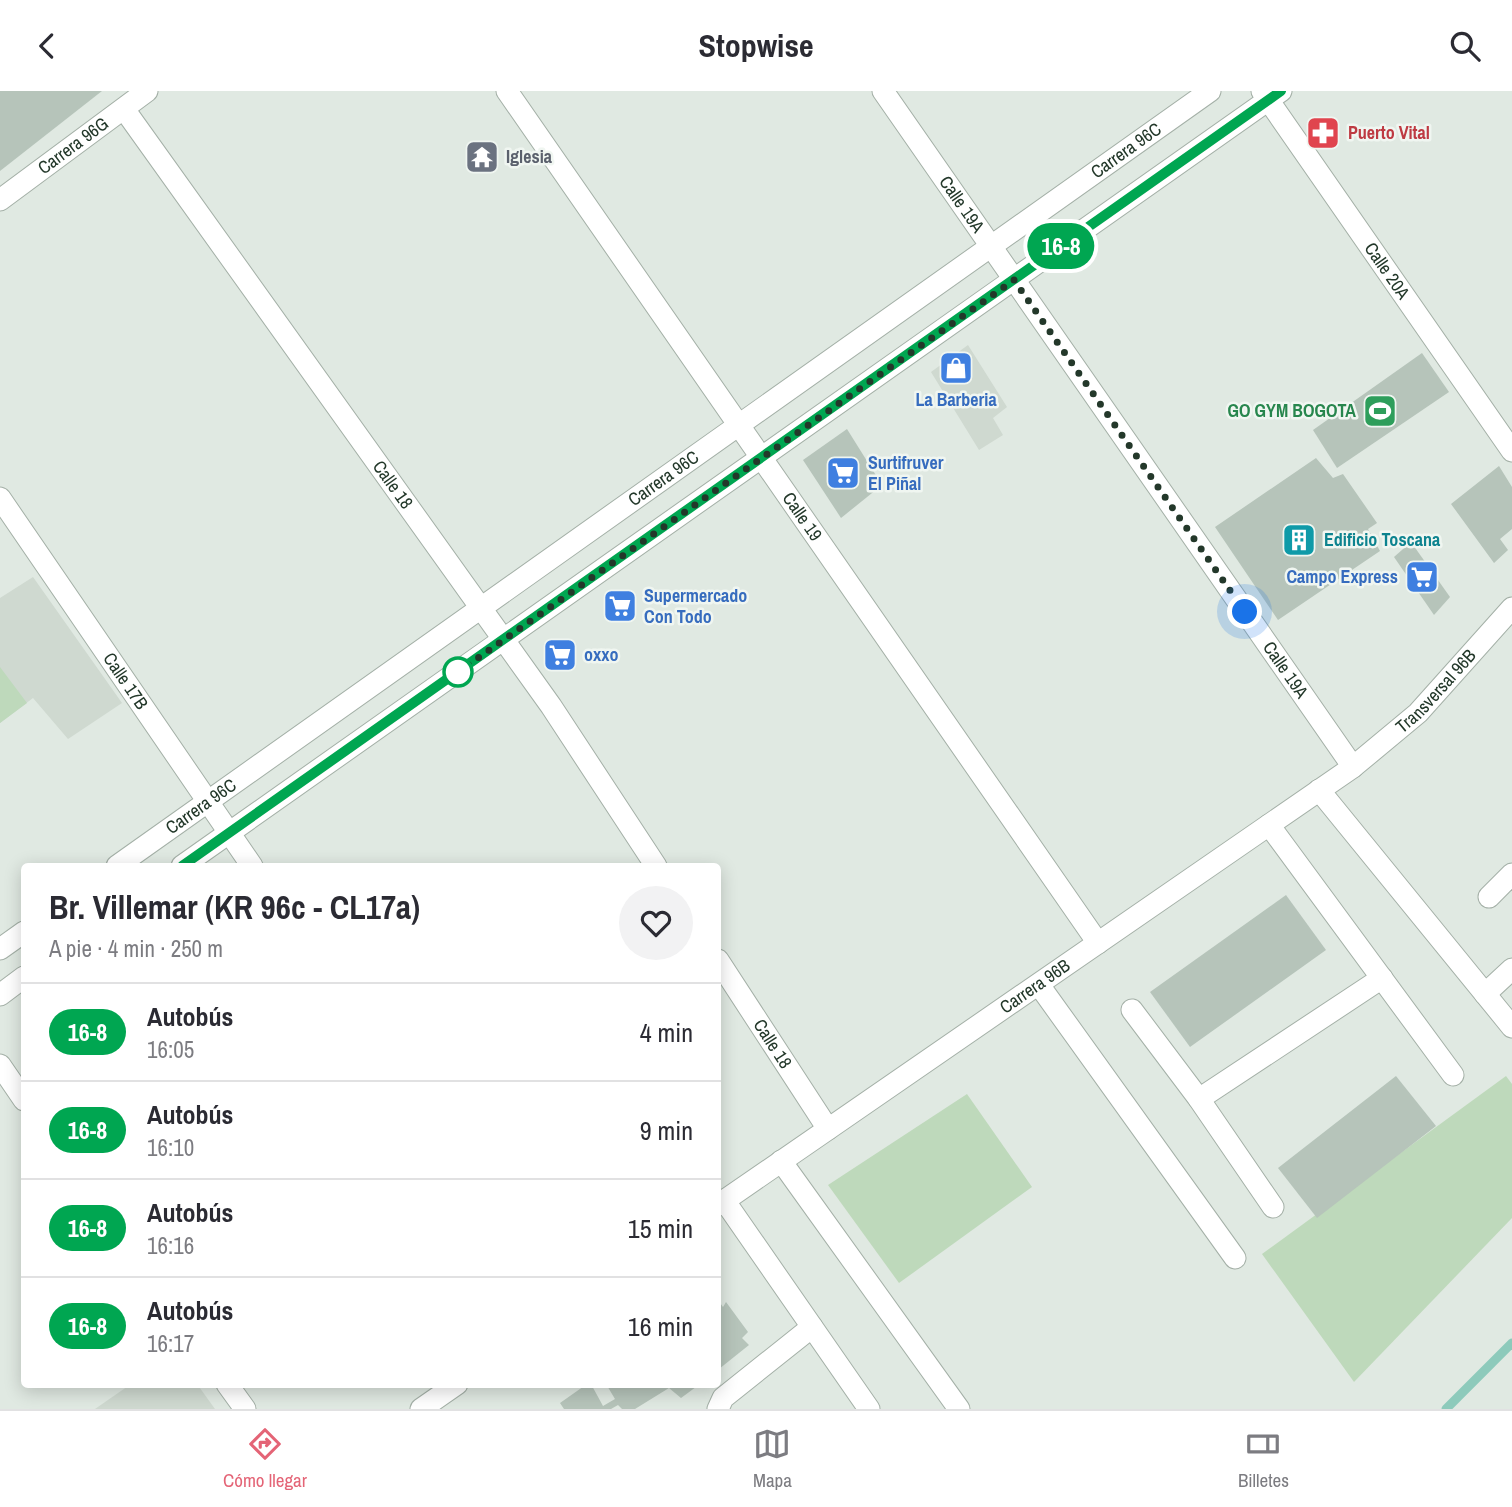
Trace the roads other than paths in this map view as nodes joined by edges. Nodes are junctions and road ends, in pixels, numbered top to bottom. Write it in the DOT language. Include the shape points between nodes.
graph roads {
  1 [pos="148,91"];
  2 [pos="507,91"];
  3 [pos="883,91"];
  4 [pos="1210,91"];
  5 [pos="1270,94"];
  6 [pos="124,109"];
  7 [pos="0,200"];
  8 [pos="990,246"];
  9 [pos="1014,280"];
  10 [pos="738,425"];
  11 [pos="1512,451"];
  12 [pos="761,458"];
  13 [pos="0,498"];
  14 [pos="482,608"];
  15 [pos="1512,608"];
  16 [pos="504,639"];
  17 [pos="1353,767"];
  18 [pos="1319,790"];
  19 [pos="208,801"];
  20 [pos="1269,825"];
  21 [pos="229,833"];
  22 [pos="121,863"];
  23 [pos="186,863"];
  24 [pos="250,863"];
  25 [pos="654,863"];
  26 [pos="1512,874"];
  27 [pos="1489,897"];
  28 [pos="21,934"];
  29 [pos="1098,943"];
  30 [pos="0,949"];
  31 [pos="721,965"];
  32 [pos="1512,969"];
  33 [pos="1382,978"];
  34 [pos="21,979"];
  35 [pos="1039,985"];
  36 [pos="1485,993"];
  37 [pos="0,995"];
  38 [pos="1132,1010"];
  39 [pos="1512,1027"];
  40 [pos="0,1065"];
  41 [pos="1453,1076"];
  42 [pos="21,1096"];
  43 [pos="1199,1099"];
  44 [pos="828,1129"];
  45 [pos="781,1161"];
  46 [pos="721,1203"];
  47 [pos="1273,1207"];
  48 [pos="1235,1258"];
  49 [pos="812,1327"];
  50 [pos="230,1388"];
  51 [pos="451,1388"];
  52 [pos="245,1409"];
  53 [pos="421,1409"];
  54 [pos="718,1409"];
  55 [pos="869,1409"];
  56 [pos="959,1409"];
  1 -- 6 [label="street, Carrera 96G"];
  2 -- 10 [label="street, Calle 19"];
  3 -- 8 [label="street, Calle 19A"];
  4 -- 8 [label="street, Carrera 96C"];
  5 -- 9 [label="street"];
  5 -- 11 [label="street, Calle 20A"];
  6 -- 7 [label="street, Carrera 96G"];
  6 -- 14 [label="street, Calle 18"];
  8 -- 9 [label="street, Calle 19A"];
  8 -- 10 [label="street, Carrera 96C"];
  9 -- 12 [label="street"];
  9 -- 17 [label="street, Calle 19A"];
  10 -- 12 [label="street, Calle 19"];
  10 -- 14 [label="street, Carrera 96C"];
  12 -- 16 [label="street"];
  12 -- 29 [label="street, Calle 19"];
  13 -- 19 [label="street, Calle 17B"];
  14 -- 16 [label="street, Calle 18"];
  14 -- 19 [label="street, Carrera 96C"];
  15 -- 17 [label="street, Transversal 96B" via="1418,713"];
  16 -- 21 [label="street"];
  16 -- 25 [label="street, Calle 18"];
  17 -- 18 [label="street, Carrera 96B"];
  18 -- 20 [label="street, Carrera 96B"];
  18 -- 36 [label="street"];
  19 -- 21 [label="street, Calle 17B"];
  19 -- 22 [label="street, Carrera 96C"];
  20 -- 29 [label="street, Carrera 96B"];
  20 -- 33 [label="street"];
  21 -- 23 [label="street"];
  21 -- 24 [label="street, Calle 17B"];
  26 -- 27 [label="street"];
  28 -- 30 [label="street"];
  29 -- 35 [label="street, Carrera 96B"];
  31 -- 44 [label="street, Calle 18"];
  32 -- 36 [label="street"];
  33 -- 41 [label="street"];
  33 -- 43 [label="street"];
  34 -- 37 [label="street"];
  35 -- 44 [label="street, Carrera 96B"];
  35 -- 48 [label="street"];
  36 -- 39 [label="street"];
  38 -- 43 [label="street"];
  40 -- 42 [label="street"];
  43 -- 47 [label="street"];
  44 -- 45 [label="street, Carrera 96B"];
  45 -- 46 [label="street, Carrera 96B"];
  45 -- 56 [label="street"];
  46 -- 49 [label="street"];
  49 -- 54 [label="street" via="723,1398"];
  49 -- 55 [label="street"];
  50 -- 52 [label="street"];
  51 -- 53 [label="street"];
}
